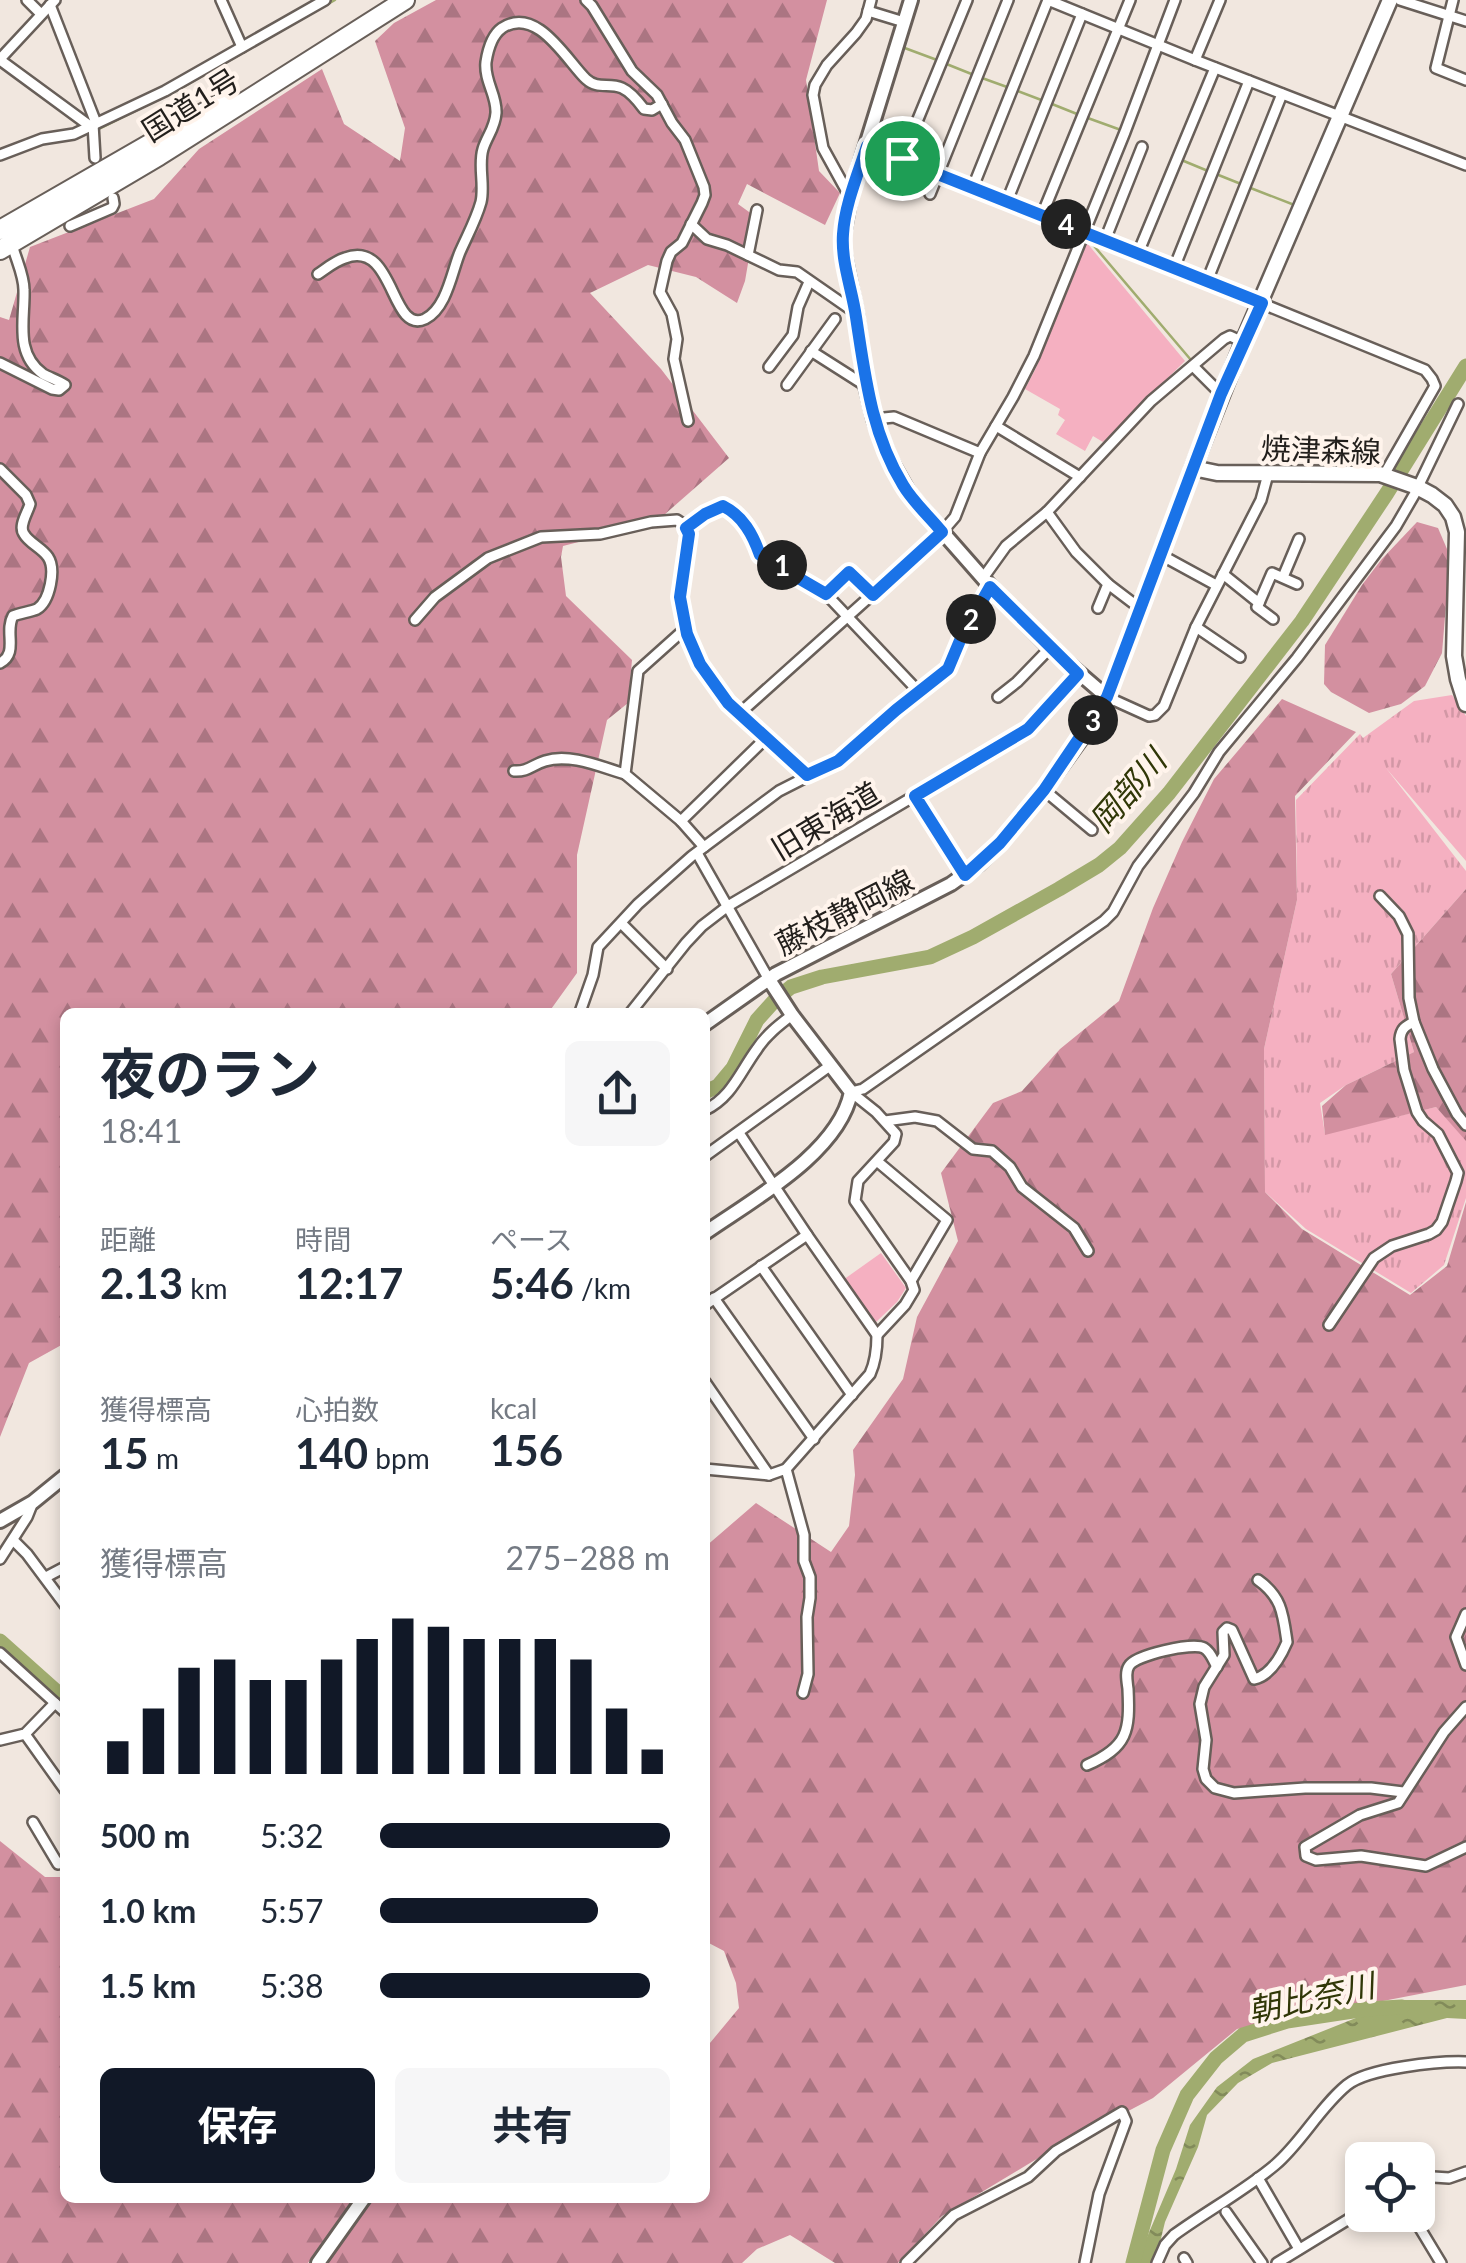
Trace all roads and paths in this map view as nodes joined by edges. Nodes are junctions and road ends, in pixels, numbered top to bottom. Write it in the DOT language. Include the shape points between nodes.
graph roads {
  1 [pos="27,0"];
  2 [pos="221,0"];
  3 [pos="325,0"];
  4 [pos="383,0"];
  5 [pos="405,0"];
  6 [pos="586,0"];
  7 [pos="911,0"];
  8 [pos="967,0"];
  9 [pos="1008,0"];
  10 [pos="1130,0"];
  11 [pos="1175,0"];
  12 [pos="1220,0"];
  13 [pos="1390,0"];
  14 [pos="1400,0"];
  15 [pos="1453,0"];
  16 [pos="53,2"];
  17 [pos="870,6"];
  18 [pos="41,14"];
  19 [pos="1082,14"];
  20 [pos="1448,16"];
  21 [pos="1466,21"];
  22 [pos="904,22"];
  23 [pos="1119,28"];
  24 [pos="1158,45"];
  25 [pos="242,48"];
  26 [pos="0,60"];
  27 [pos="1195,60"];
  28 [pos="1215,68"];
  29 [pos="1466,80"];
  30 [pos="1250,81"];
  31 [pos="1282,94"];
  32 [pos="662,104"];
  33 [pos="1342,116"];
  34 [pos="93,124"];
  35 [pos="867,146"];
  36 [pos="1142,148"];
  37 [pos="0,155"];
  38 [pos="95,158"];
  39 [pos="902,158"];
  40 [pos="1466,165"];
  41 [pos="938,173"];
  42 [pos="973,187"];
  43 [pos="930,194"];
  44 [pos="113,198"];
  45 [pos="850,198"];
  46 [pos="1007,201"];
  47 [pos="757,210"];
  48 [pos="1042,215"];
  49 [pos="691,224"];
  50 [pos="70,226"];
  51 [pos="0,230"];
  52 [pos="1084,231"];
  53 [pos="1105,240"];
  54 [pos="7,250"];
  55 [pos="1138,252"];
  56 [pos="748,255"];
  57 [pos="1174,268"];
  58 [pos="318,274"];
  59 [pos="1207,281"];
  60 [pos="810,282"];
  61 [pos="1262,303"];
  62 [pos="856,313"];
  63 [pos="835,319"];
  64 [pos="1243,342"];
  65 [pos="811,351"];
  66 [pos="0,362"];
  67 [pos="1193,366"];
  68 [pos="769,367"];
  69 [pos="787,385"];
  70 [pos="866,386"];
  71 [pos="1221,394"];
  72 [pos="1458,404"];
  73 [pos="874,419"];
  74 [pos="688,421"];
  75 [pos="996,426"];
  76 [pos="980,453"];
  77 [pos="1193,468"];
  78 [pos="0,469"];
  79 [pos="1268,474"];
  80 [pos="1386,476"];
  81 [pos="1080,477"];
  82 [pos="1415,486"];
  83 [pos="1047,512"];
  84 [pos="1460,514"];
  85 [pos="686,528"];
  86 [pos="942,532"];
  87 [pos="1299,539"];
  88 [pos="1160,555"];
  89 [pos="1223,574"];
  90 [pos="1282,577"];
  91 [pos="986,582"];
  92 [pos="1108,584"];
  93 [pos="1297,584"];
  94 [pos="1216,585"];
  95 [pos="826,594"];
  96 [pos="873,595"];
  97 [pos="1258,603"];
  98 [pos="1142,604"];
  99 [pos="1098,608"];
  100 [pos="848,618"];
  101 [pos="1272,619"];
  102 [pos="415,620"];
  103 [pos="1196,627"];
  104 [pos="686,628"];
  105 [pos="1050,648"];
  106 [pos="1240,657"];
  107 [pos="0,663"];
  108 [pos="1078,674"];
  109 [pos="919,692"];
  110 [pos="998,697"];
  111 [pos="1107,697"];
  112 [pos="1466,704"];
  113 [pos="740,713"];
  114 [pos="766,738"];
  115 [pos="514,771"];
  116 [pos="625,774"];
  117 [pos="807,775"];
  118 [pos="1044,790"];
  119 [pos="915,796"];
  120 [pos="681,821"];
  121 [pos="1092,830"];
  122 [pos="701,850"];
  123 [pos="965,875"];
  124 [pos="1380,896"];
  125 [pos="728,906"];
  126 [pos="622,924"];
  127 [pos="667,968"];
  128 [pos="771,983"];
  129 [pos="581,1008"];
  130 [pos="634,1008"];
  131 [pos="792,1015"];
  132 [pos="710,1021"];
  133 [pos="1414,1022"];
  134 [pos="831,1065"];
  135 [pos="851,1092"];
  136 [pos="710,1106"];
  137 [pos="885,1121"];
  138 [pos="1466,1125"];
  139 [pos="739,1133"];
  140 [pos="710,1153"];
  141 [pos="878,1162"];
  142 [pos="774,1185"];
  143 [pos="710,1230"];
  144 [pos="806,1234"];
  145 [pos="1088,1251"];
  146 [pos="761,1266"];
  147 [pos="911,1280"];
  148 [pos="710,1301"];
  149 [pos="1330,1324"];
  150 [pos="878,1336"];
  151 [pos="710,1389"];
  152 [pos="852,1395"];
  153 [pos="814,1439"];
  154 [pos="710,1469"];
  155 [pos="786,1469"];
  156 [pos="768,1474"];
  157 [pos="60,1480"];
  158 [pos="33,1502"];
  159 [pos="0,1522"];
  160 [pos="13,1540"];
  161 [pos="0,1559"];
  162 [pos="60,1570"];
  163 [pos="46,1577"];
  164 [pos="1258,1580"];
  165 [pos="60,1597"];
  166 [pos="1466,1614"];
  167 [pos="0,1653"];
  168 [pos="1466,1664"];
  169 [pos="1217,1667"];
  170 [pos="803,1693"];
  171 [pos="55,1703"];
  172 [pos="1466,1707"];
  173 [pos="60,1708"];
  174 [pos="24,1734"];
  175 [pos="0,1740"];
  176 [pos="1087,1765"];
  177 [pos="60,1783"];
  178 [pos="1403,1792"];
  179 [pos="33,1822"];
  180 [pos="1466,1847"];
  181 [pos="60,1863"];
  182 [pos="1466,2062"];
  183 [pos="1466,2172"];
  184 [pos="1435,2177"];
  185 [pos="1258,2178"];
  186 [pos="360,2203"];
  187 [pos="1226,2212"];
  188 [pos="1345,2221"];
  189 [pos="1422,2232"];
  190 [pos="1299,2249"];
  191 [pos="318,2263"];
  192 [pos="906,2263"];
  193 [pos="1085,2263"];
  194 [pos="1157,2263"];
  195 [pos="1262,2263"];
  196 [pos="1277,2263"];
  197 [pos="1441,2263"];
  1 -- 18 [label="street"];
  2 -- 25 [label="street"];
  3 -- 25 [label="street"];
  4 -- 51 [label="highway, 国道1号" via="230,98"];
  5 -- 54 [label="highway, 国道1号"];
  6 -- 32 [label="street"];
  7 -- 22 [label="street"];
  8 -- 39 [label="street"];
  9 -- 41 [label="street"];
  10 -- 23 [label="street"];
  11 -- 24 [label="street"];
  12 -- 27 [label="street"];
  13 -- 33 [label="main road"];
  14 -- 20 [label="street"];
  15 -- 20 [label="street"];
  16 -- 18 [label="street"];
  16 -- 34 [label="street"];
  17 -- 22 [label="street"];
  17 -- 45 [label="street" via="813,95 822,148"];
  18 -- 26 [label="street"];
  19 -- 23 [label="street"];
  19 -- 42 [label="street" via="1048,0"];
  19 -- 46 [label="street"];
  20 -- 21 [label="street"];
  20 -- 29 [label="street" via="1436,68"];
  22 -- 35 [label="street"];
  23 -- 24 [label="street"];
  23 -- 48 [label="street"];
  24 -- 27 [label="street"];
  24 -- 52 [label="street"];
  25 -- 34 [label="street"];
  26 -- 34 [label="street"];
  27 -- 28 [label="street"];
  28 -- 30 [label="street"];
  28 -- 55 [label="street"];
  30 -- 31 [label="street"];
  30 -- 57 [label="street"];
  31 -- 33 [label="street"];
  31 -- 59 [label="street"];
  32 -- 49 [label="street" via="704,186"];
  32 -- 58 [label="street" via="644,109 621,87 589,82 560,47 531,26 500,29 486,60 496,123 482,150 480,204 454,278 435,309 426,318 408,318 372,260 347,256"];
  33 -- 40 [label="street"];
  33 -- 61 [label="main road"];
  34 -- 37 [label="street"];
  34 -- 38 [label="street"];
  35 -- 39 [label="street"];
  35 -- 45 [label="street"];
  36 -- 53 [label="street"];
  39 -- 41 [label="street"];
  41 -- 42 [label="street"];
  41 -- 43 [label="street"];
  42 -- 46 [label="street"];
  44 -- 50 [label="street" via="112,208"];
  45 -- 62 [label="street" via="843,250"];
  46 -- 48 [label="street"];
  47 -- 56 [label="street"];
  48 -- 52 [label="street"];
  49 -- 56 [label="street" via="707,239"];
  49 -- 74 [label="street" via="667,261 660,292 672,314"];
  52 -- 53 [label="street"];
  52 -- 75 [label="street" via="1027,372"];
  53 -- 55 [label="street"];
  54 -- 66 [label="street" via="24,285 23,342 35,366 65,385 52,389"];
  55 -- 57 [label="street"];
  56 -- 60 [label="street"];
  57 -- 59 [label="street"];
  59 -- 61 [label="street"];
  60 -- 62 [label="street"];
  60 -- 68 [label="street" via="793,335"];
  61 -- 64 [label="main road"];
  61 -- 80 [label="street" via="1429,374 1435,386"];
  62 -- 70 [label="street"];
  63 -- 65 [label="street"];
  64 -- 67 [label="street" via="1227,337"];
  64 -- 71 [label="main road"];
  65 -- 69 [label="street"];
  65 -- 70 [label="street"];
  67 -- 71 [label="street"];
  67 -- 81 [label="street" via="1150,400"];
  70 -- 73 [label="street"];
  71 -- 77 [label="main road"];
  72 -- 82 [label="street"];
  73 -- 76 [label="street" via="894,417"];
  73 -- 86 [label="street" via="904,487"];
  75 -- 76 [label="street"];
  75 -- 81 [label="street"];
  76 -- 86 [label="street" via="955,517"];
  77 -- 79 [label="main road, 焼津森線"];
  77 -- 88 [label="street, 藤枝静岡線"];
  78 -- 107 [label="street" via="26,495 22,534 49,558 53,578 38,608 13,616 11,652"];
  79 -- 80 [label="main road, 焼津森線"];
  79 -- 89 [label="street"];
  80 -- 82 [label="main road, 焼津森線"];
  81 -- 83 [label="street"];
  82 -- 84 [label="main road, 焼津森線"];
  82 -- 135 [label="street" via="1396,526 1219,752 1104,922"];
  83 -- 91 [label="street" via="1006,546"];
  83 -- 92 [label="street"];
  84 -- 112 [label="main road, 焼津森線" via="1454,656"];
  85 -- 95 [label="street" via="723,506 730,509 753,534 760,555"];
  85 -- 102 [label="street" via="667,520 600,534 541,536 488,558"];
  85 -- 104 [label="street" via="680,597"];
  86 -- 91 [label="street"];
  86 -- 96 [label="street"];
  87 -- 90 [label="street"];
  88 -- 94 [label="street"];
  88 -- 98 [label="street, 藤枝静岡線"];
  89 -- 94 [label="street"];
  89 -- 97 [label="street"];
  90 -- 93 [label="street"];
  90 -- 97 [label="street" via="1272,572"];
  91 -- 105 [label="street"];
  91 -- 109 [label="street" via="948,669"];
  92 -- 98 [label="street"];
  92 -- 99 [label="street"];
  94 -- 103 [label="street"];
  95 -- 96 [label="street" via="849,572"];
  95 -- 100 [label="street"];
  96 -- 100 [label="street"];
  97 -- 101 [label="street"];
  98 -- 111 [label="street, 藤枝静岡線"];
  100 -- 109 [label="street"];
  100 -- 113 [label="street"];
  103 -- 106 [label="street"];
  103 -- 111 [label="street" via="1156,715"];
  104 -- 113 [label="street" via="712,684"];
  104 -- 116 [label="street" via="638,671"];
  105 -- 108 [label="street"];
  105 -- 110 [label="street"];
  108 -- 111 [label="street"];
  108 -- 119 [label="street, 旧東海道" via="1028,729"];
  109 -- 117 [label="street" via="838,761"];
  111 -- 118 [label="street, 藤枝静岡線"];
  113 -- 114 [label="street"];
  114 -- 117 [label="street"];
  114 -- 120 [label="street"];
  115 -- 116 [label="street" via="562,759"];
  116 -- 120 [label="street"];
  117 -- 122 [label="street"];
  118 -- 121 [label="street"];
  118 -- 123 [label="street, 藤枝静岡線"];
  119 -- 123 [label="street"];
  119 -- 125 [label="street, 旧東海道"];
  120 -- 122 [label="street"];
  122 -- 125 [label="street"];
  122 -- 126 [label="street"];
  123 -- 128 [label="street, 藤枝静岡線"];
  124 -- 133 [label="street" via="1408,934"];
  125 -- 127 [label="street, 旧東海道"];
  125 -- 128 [label="street"];
  126 -- 127 [label="street"];
  126 -- 129 [label="street" via="598,947"];
  127 -- 130 [label="street, 旧東海道"];
  128 -- 131 [label="street"];
  128 -- 132 [label="street, 藤枝静岡線"];
  131 -- 134 [label="street"];
  131 -- 136 [label="street" via="757,1048 729,1093"];
  133 -- 138 [label="street"];
  133 -- 149 [label="street" via="1400,1032 1408,1084 1422,1121 1438,1134 1458,1173 1456,1181 1436,1230 1374,1258"];
  134 -- 135 [label="street"];
  134 -- 139 [label="street"];
  135 -- 137 [label="street"];
  135 -- 142 [label="street" via="813,1155"];
  137 -- 141 [label="street" via="896,1134"];
  137 -- 145 [label="street" via="937,1121 973,1149 992,1151 1022,1187 1074,1228"];
  139 -- 140 [label="street"];
  139 -- 142 [label="street"];
  141 -- 147 [label="street" via="858,1182 854,1200"];
  141 -- 147 [label="street" via="947,1220"];
  142 -- 143 [label="street"];
  142 -- 144 [label="street"];
  144 -- 146 [label="street"];
  144 -- 150 [label="street"];
  146 -- 148 [label="street"];
  146 -- 152 [label="street"];
  147 -- 150 [label="street" via="906,1306"];
  148 -- 153 [label="street"];
  150 -- 152 [label="street" via="870,1374"];
  151 -- 156 [label="street"];
  152 -- 153 [label="street"];
  153 -- 155 [label="street"];
  154 -- 156 [label="street"];
  155 -- 156 [label="street"];
  155 -- 170 [label="street" via="810,1578"];
  157 -- 158 [label="street"];
  158 -- 159 [label="street"];
  158 -- 160 [label="street"];
  160 -- 161 [label="street"];
  160 -- 163 [label="street"];
  162 -- 163 [label="street"];
  163 -- 165 [label="street"];
  164 -- 169 [label="street" via="1281,1606 1287,1642 1268,1671 1254,1679 1227,1628"];
  166 -- 168 [label="street" via="1456,1638"];
  167 -- 171 [label="street"];
  169 -- 176 [label="street" via="1200,1646 1132,1660 1126,1670 1130,1718 1120,1743"];
  169 -- 178 [label="street" via="1200,1704 1203,1769 1216,1788"];
  171 -- 173 [label="street"];
  171 -- 174 [label="street"];
  172 -- 178 [label="street"];
  174 -- 175 [label="street"];
  174 -- 177 [label="street"];
  178 -- 180 [label="street" via="1398,1802 1312,1842 1306,1856 1426,1866"];
  179 -- 181 [label="street"];
  182 -- 185 [label="street" via="1406,2066 1352,2082"];
  183 -- 184 [label="street"];
  185 -- 190 [label="street"];
  185 -- 194 [label="street" via="1174,2235"];
  186 -- 191 [label="street"];
  187 -- 195 [label="street"];
  188 -- 190 [label="street"];
  189 -- 197 [label="street"];
  190 -- 196 [label="street"];
  192 -- 193 [label="street" via="954,2215 1028,2177 1056,2151 1122,2112 1126,2122 1099,2194"];
}
